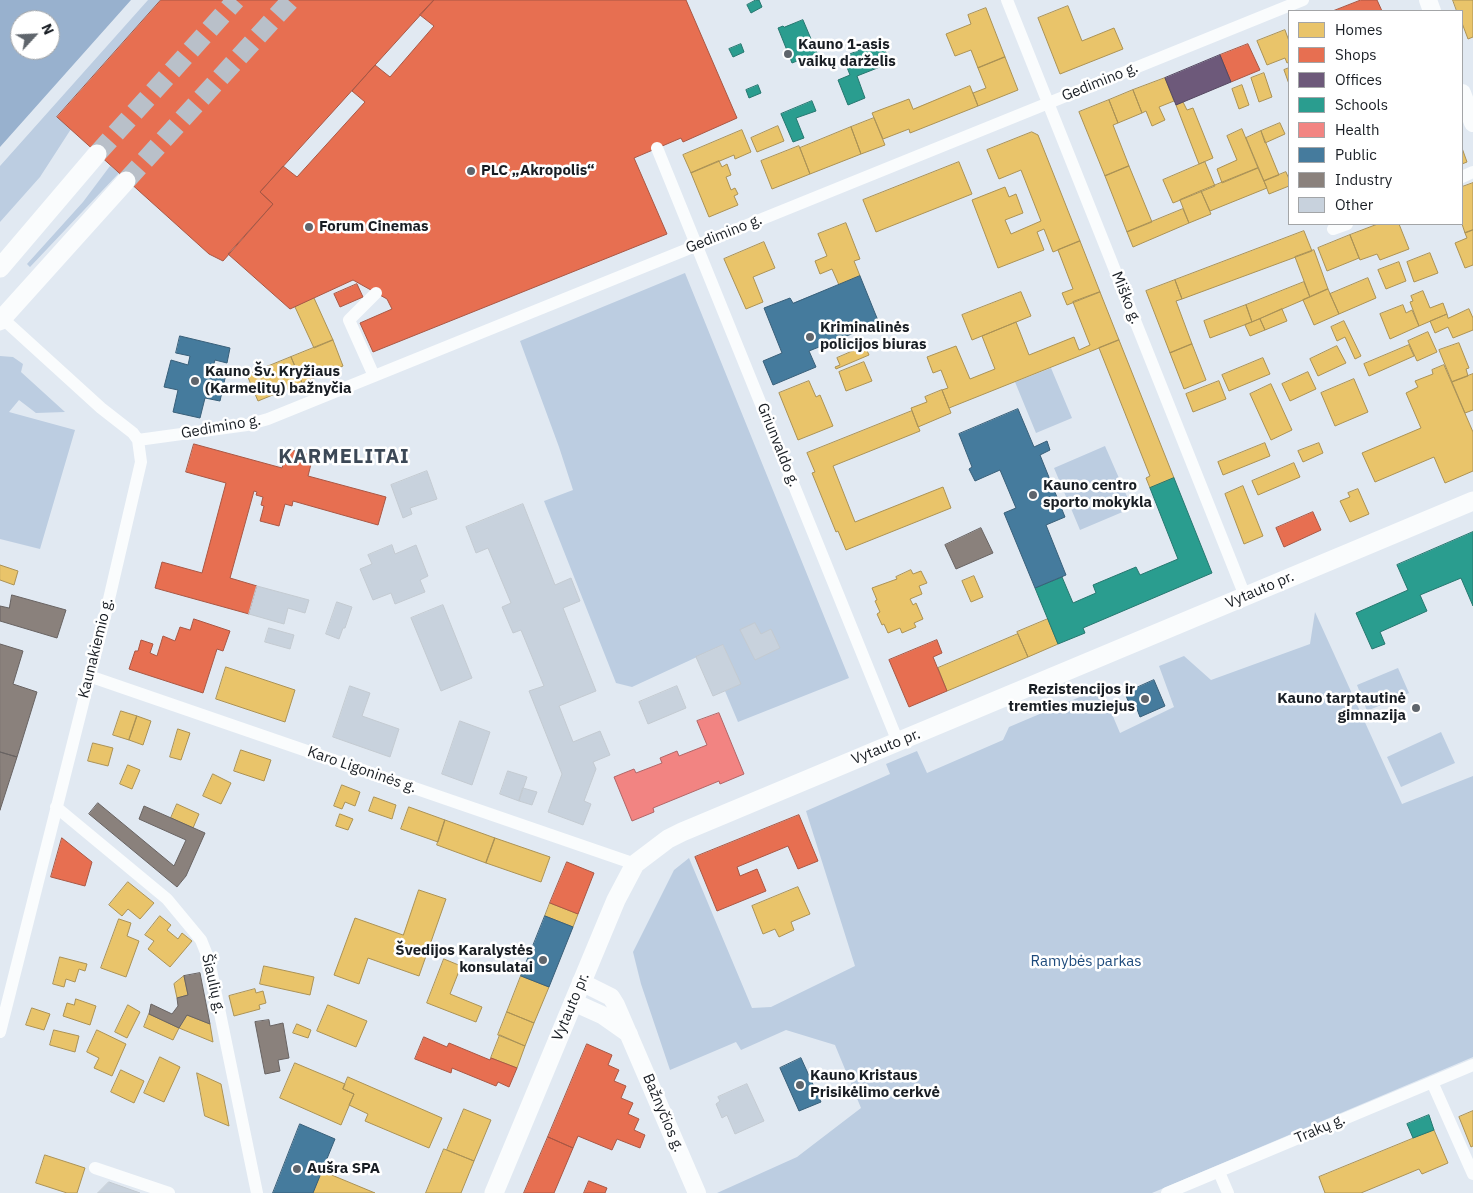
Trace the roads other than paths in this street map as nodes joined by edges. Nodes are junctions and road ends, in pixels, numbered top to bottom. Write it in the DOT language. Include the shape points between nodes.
graph roads {
  1 [pos="1006,0"];
  2 [pos="1303,0"];
  3 [pos="1463,96"];
  4 [pos="1048,103"];
  5 [pos="1473,123"];
  6 [pos="657,148"];
  7 [pos="97,154"];
  8 [pos="126,180"];
  9 [pos="1344,225"];
  10 [pos="1333,229"];
  11 [pos="697,245"];
  12 [pos="0,268"];
  13 [pos="376,293"];
  14 [pos="1,319"];
  15 [pos="374,376"];
  16 [pos="138,440"];
  17 [pos="1473,501"];
  18 [pos="1245,596"];
  19 [pos="89,676"];
  20 [pos="898,742"];
  21 [pos="56,807"];
  22 [pos="636,864"];
  23 [pos="582,982"];
  24 [pos="573,1002"];
  25 [pos="0,1032"];
  26 [pos="628,1034"];
  27 [pos="1473,1065"];
  28 [pos="1432,1082"];
  29 [pos="95,1168"];
  30 [pos="1219,1172"];
  31 [pos="1473,1174"];
  32 [pos="169,1193"];
  33 [pos="257,1193"];
  34 [pos="494,1193"];
  35 [pos="697,1193"];
  36 [pos="1167,1193"];
  37 [pos="1228,1193"];
  1 -- 4 [label="street, Miško g."];
  2 -- 4 [label="street, Gedimino g."];
  3 -- 5 [label="street"];
  4 -- 11 [label="street, Gedimino g."];
  4 -- 18 [label="street, Miško g."];
  6 -- 11 [label="street, Griunvaldo g."];
  7 -- 12 [label="main road"];
  8 -- 14 [label="main road"];
  9 -- 10 [label="street"];
  11 -- 15 [label="street, Gedimino g."];
  11 -- 20 [label="street, Griunvaldo g."];
  13 -- 15 [label="street" via="349,320"];
  14 -- 16 [label="street"];
  15 -- 16 [label="street, Gedimino g." via="248,425"];
  16 -- 19 [label="street, Kaunakiemio g." via="141,462"];
  17 -- 18 [label="main road, Vytauto pr."];
  18 -- 20 [label="main road, Vytauto pr."];
  19 -- 21 [label="street, Kaunakiemio g."];
  19 -- 22 [label="street, Karo Ligoninės g."];
  20 -- 22 [label="main road, Vytauto pr." via="682,832"];
  21 -- 25 [label="street, Kaunakiemio g."];
  21 -- 33 [label="street, Šiaulių g." via="167,900 201,940 209,960"];
  22 -- 23 [label="main road, Vytauto pr." via="616,900"];
  23 -- 24 [label="main road, Vytauto pr."];
  23 -- 26 [label="street, Bažnyčios g." via="611,997"];
  24 -- 26 [label="street" via="602,1015"];
  24 -- 34 [label="main road, Vytauto pr."];
  26 -- 35 [label="street, Bažnyčios g."];
  27 -- 28 [label="street, Trakų g."];
  28 -- 30 [label="street, Trakų g."];
  28 -- 31 [label="street"];
  29 -- 32 [label="street"];
  30 -- 36 [label="street, Trakų g."];
  30 -- 37 [label="street"];
}
